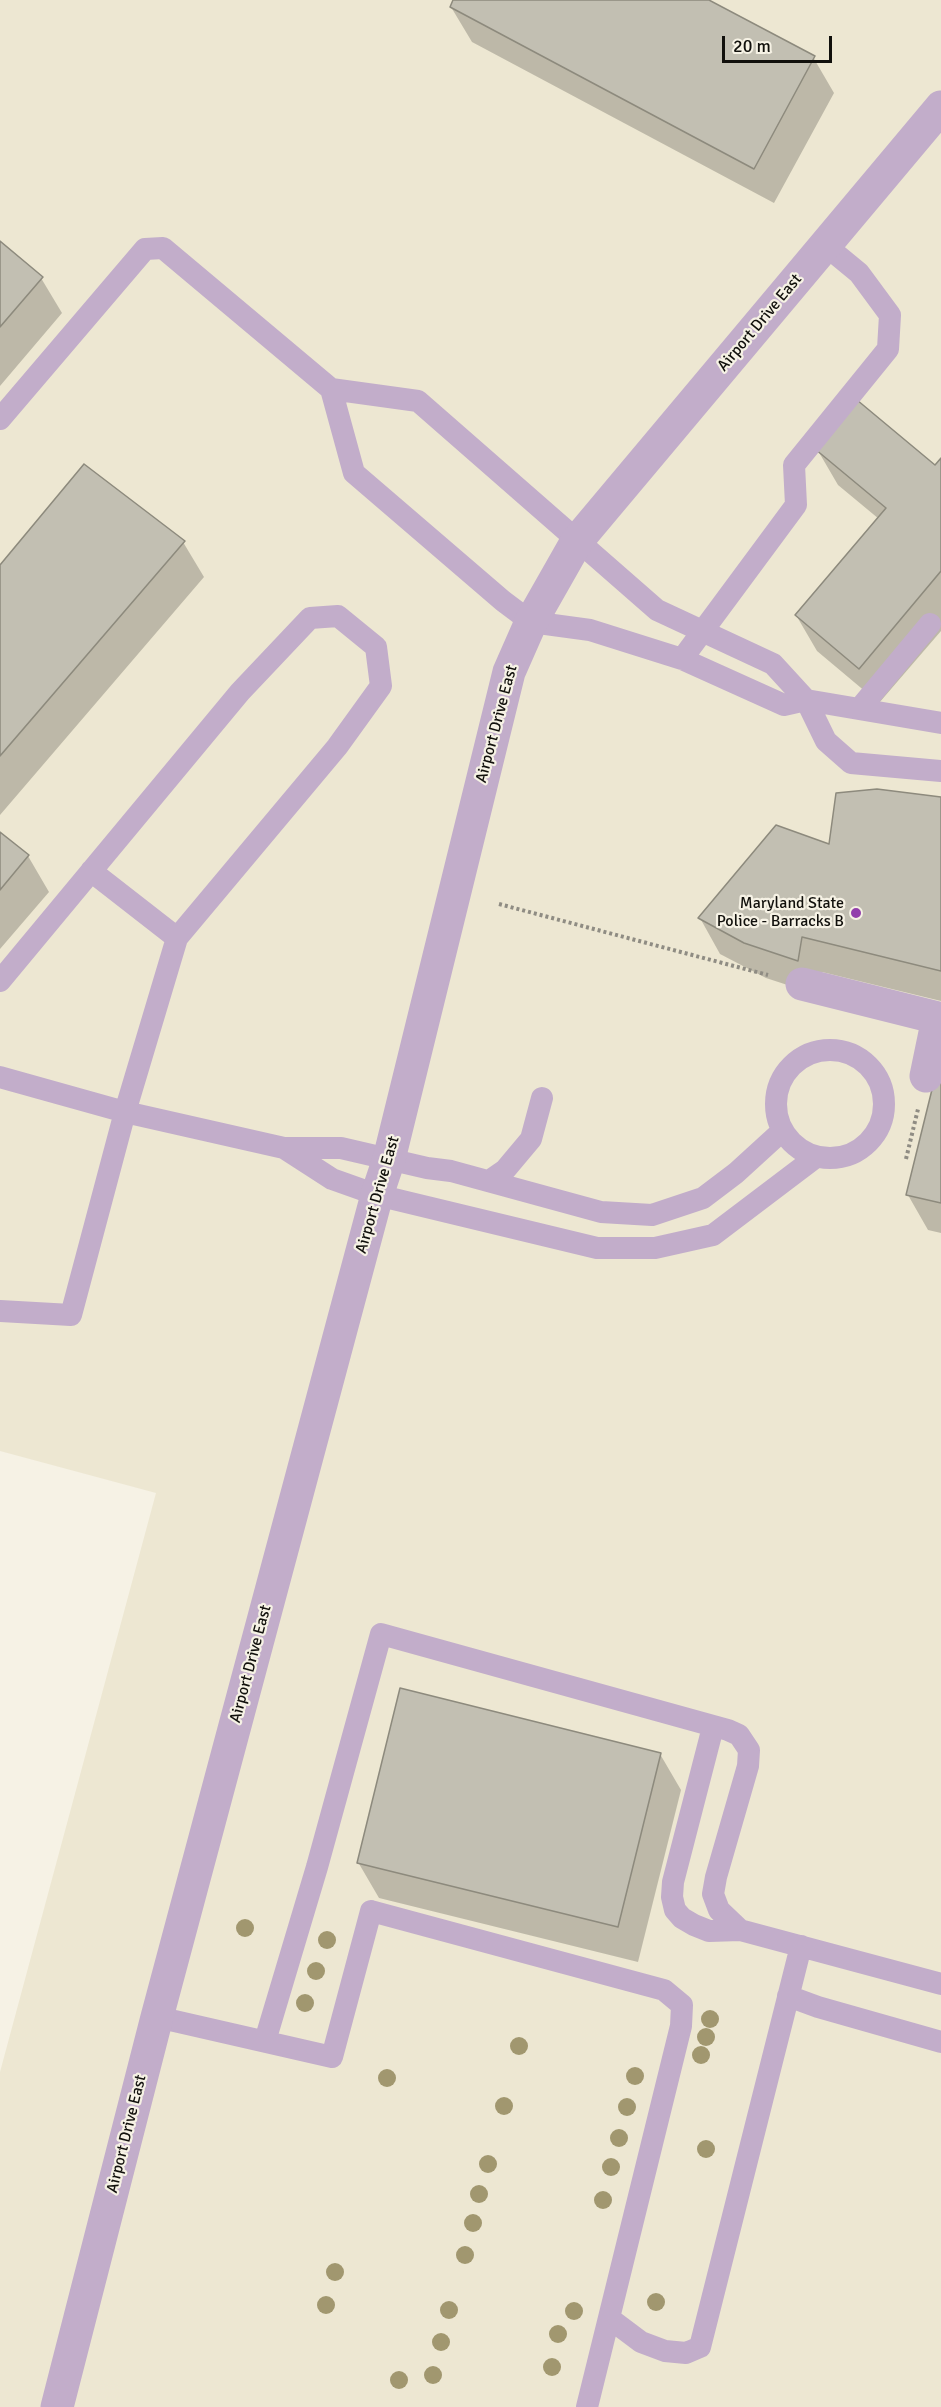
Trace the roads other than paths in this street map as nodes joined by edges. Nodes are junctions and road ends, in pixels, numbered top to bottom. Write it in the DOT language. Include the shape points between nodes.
graph roads {
  1 [pos="941,107"];
  2 [pos="825,245"];
  3 [pos="331,389"];
  4 [pos="0,419"];
  5 [pos="577,540"];
  6 [pos="531,622"];
  7 [pos="930,624"];
  8 [pos="703,631"];
  9 [pos="682,660"];
  10 [pos="807,700"];
  11 [pos="860,708"];
  12 [pos="941,723"];
  13 [pos="941,771"];
  14 [pos="91,871"];
  15 [pos="177,938"];
  16 [pos="0,981"];
  17 [pos="802,984"];
  18 [pos="926,1076"];
  19 [pos="0,1077"];
  20 [pos="542,1098"];
  21 [pos="125,1112"];
  22 [pos="782,1131"];
  23 [pos="284,1148"];
  24 [pos="816,1157"];
  25 [pos="389,1159"];
  26 [pos="489,1181"];
  27 [pos="377,1195"];
  28 [pos="0,1311"];
  29 [pos="713,1727"];
  30 [pos="740,1930"];
  31 [pos="801,1946"];
  32 [pos="941,1984"];
  33 [pos="788,1996"];
  34 [pos="157,2017"];
  35 [pos="265,2042"];
  36 [pos="941,2042"];
  37 [pos="609,2318"];
  38 [pos="57,2407"];
  39 [pos="587,2407"];
  1 -- 2 [label="street, Airport Drive East"];
  2 -- 5 [label="street, Airport Drive East"];
  2 -- 8 [label="lane" via="859,273 890,315 888,349 794,465 796,504"];
  3 -- 4 [label="lane" via="163,248 145,249"];
  3 -- 5 [label="lane" via="418,401"];
  3 -- 6 [label="lane" via="354,473"];
  5 -- 6 [label="street, Airport Drive East"];
  5 -- 8 [label="lane" via="657,610"];
  6 -- 9 [label="lane" via="590,630"];
  6 -- 25 [label="street, Airport Drive East" via="509,672"];
  7 -- 11 [label="lane"];
  8 -- 9 [label="lane"];
  8 -- 10 [label="lane" via="773,664"];
  9 -- 10 [label="lane" via="784,705"];
  10 -- 11 [label="lane"];
  10 -- 13 [label="lane" via="826,741 851,763"];
  11 -- 12 [label="lane"];
  14 -- 15 [label="lane"];
  14 -- 15 [label="lane" via="240,692 310,618 338,616 376,647 381,686 337,747"];
  14 -- 16 [label="lane"];
  15 -- 21 [label="lane"];
  17 -- 18 [label="street" via="938,1018"];
  19 -- 21 [label="lane"];
  20 -- 26 [label="lane" via="531,1139 506,1170"];
  21 -- 23 [label="lane"];
  21 -- 28 [label="lane" via="71,1315"];
  22 -- 24 [label="lane" via="790,1143"];
  22 -- 24 [label="lane" via="776,1116 778,1085 798,1060 829,1049 861,1059 881,1085 884,1102 876,1134 850,1155"];
  22 -- 26 [label="lane" via="703,1198 652,1215 601,1212"];
  23 -- 25 [label="lane" via="341,1148"];
  23 -- 27 [label="lane" via="332,1179"];
  24 -- 27 [label="lane" via="713,1235 655,1248 597,1248"];
  25 -- 26 [label="lane"];
  25 -- 27 [label="street, Airport Drive East"];
  27 -- 34 [label="street, Airport Drive East"];
  29 -- 30 [label="lane" via="739,1735 749,1750 713,1894 719,1910"];
  29 -- 30 [label="lane" via="672,1898 675,1910 694,1925 710,1931"];
  29 -- 35 [label="lane" via="381,1634"];
  30 -- 31 [label="lane"];
  31 -- 32 [label="lane"];
  31 -- 33 [label="lane"];
  33 -- 36 [label="lane"];
  33 -- 37 [label="lane" via="699,2347 686,2353 665,2351 641,2342"];
  34 -- 35 [label="lane"];
  34 -- 38 [label="street, Airport Drive East"];
  35 -- 37 [label="lane" via="332,2057 371,1911 664,1990 681,2005 681,2026"];
  37 -- 39 [label="lane"];
}
